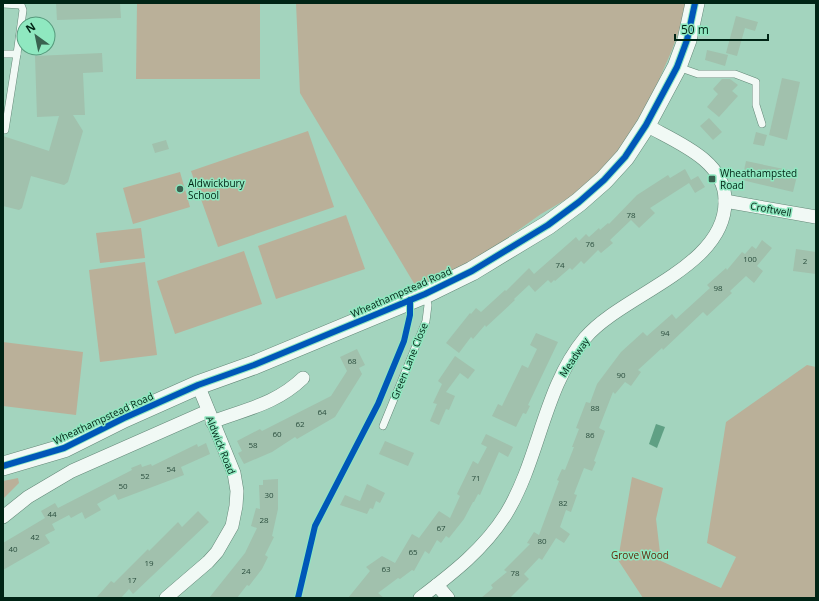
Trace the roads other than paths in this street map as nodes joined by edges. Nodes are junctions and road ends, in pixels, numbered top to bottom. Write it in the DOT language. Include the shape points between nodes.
graph roads {
  1 [pos="695,3"];
  2 [pos="3,4"];
  3 [pos="22,16"];
  4 [pos="3,54"];
  5 [pos="16,54"];
  6 [pos="17,56"];
  7 [pos="677,67"];
  8 [pos="762,124"];
  9 [pos="646,125"];
  10 [pos="3,130"];
  11 [pos="725,200"];
  12 [pos="816,217"];
  13 [pos="417,297"];
  14 [pos="303,378"];
  15 [pos="198,386"];
  16 [pos="210,416"];
  17 [pos="383,426"];
  18 [pos="3,466"];
  19 [pos="3,517"];
  20 [pos="437,585"];
  21 [pos="166,598"];
  22 [pos="420,598"];
  23 [pos="448,598"];
  1 -- 7 [label="street, Wheathampstead Road" via="687,40"];
  2 -- 3 [label="lane" via="21,5"];
  4 -- 5 [label="lane"];
  6 -- 10 [label="lane"];
  7 -- 8 [label="lane" via="698,74 735,74 756,82 756,105"];
  7 -- 9 [label="street, Wheathampstead Road"];
  9 -- 11 [label="street, Meadway" via="697,154 709,164 719,176"];
  9 -- 13 [label="street, Wheathampstead Road" via="625,157 579,202 548,225 472,272"];
  11 -- 12 [label="street, Croftwell"];
  11 -- 20 [label="street, Meadway" via="724,215 719,228 707,245 669,279 622,306 586,337 558,381 523,478 507,512 492,535 474,555"];
  13 -- 15 [label="street, Wheathampstead Road"];
  13 -- 17 [label="lane, Green Lane Close" via="428,305 426,322"];
  14 -- 16 [label="street" via="290,391 260,406"];
  15 -- 16 [label="street, Aldwick Road"];
  15 -- 18 [label="street, Wheathampstead Road" via="124,418 64,448"];
  16 -- 19 [label="street" via="72,471 34,492"];
  16 -- 21 [label="street, Aldwick Road" via="234,473 237,491 232,526 208,562"];
  20 -- 22 [label="street, Meadway"];
  20 -- 23 [label="street"];
}
